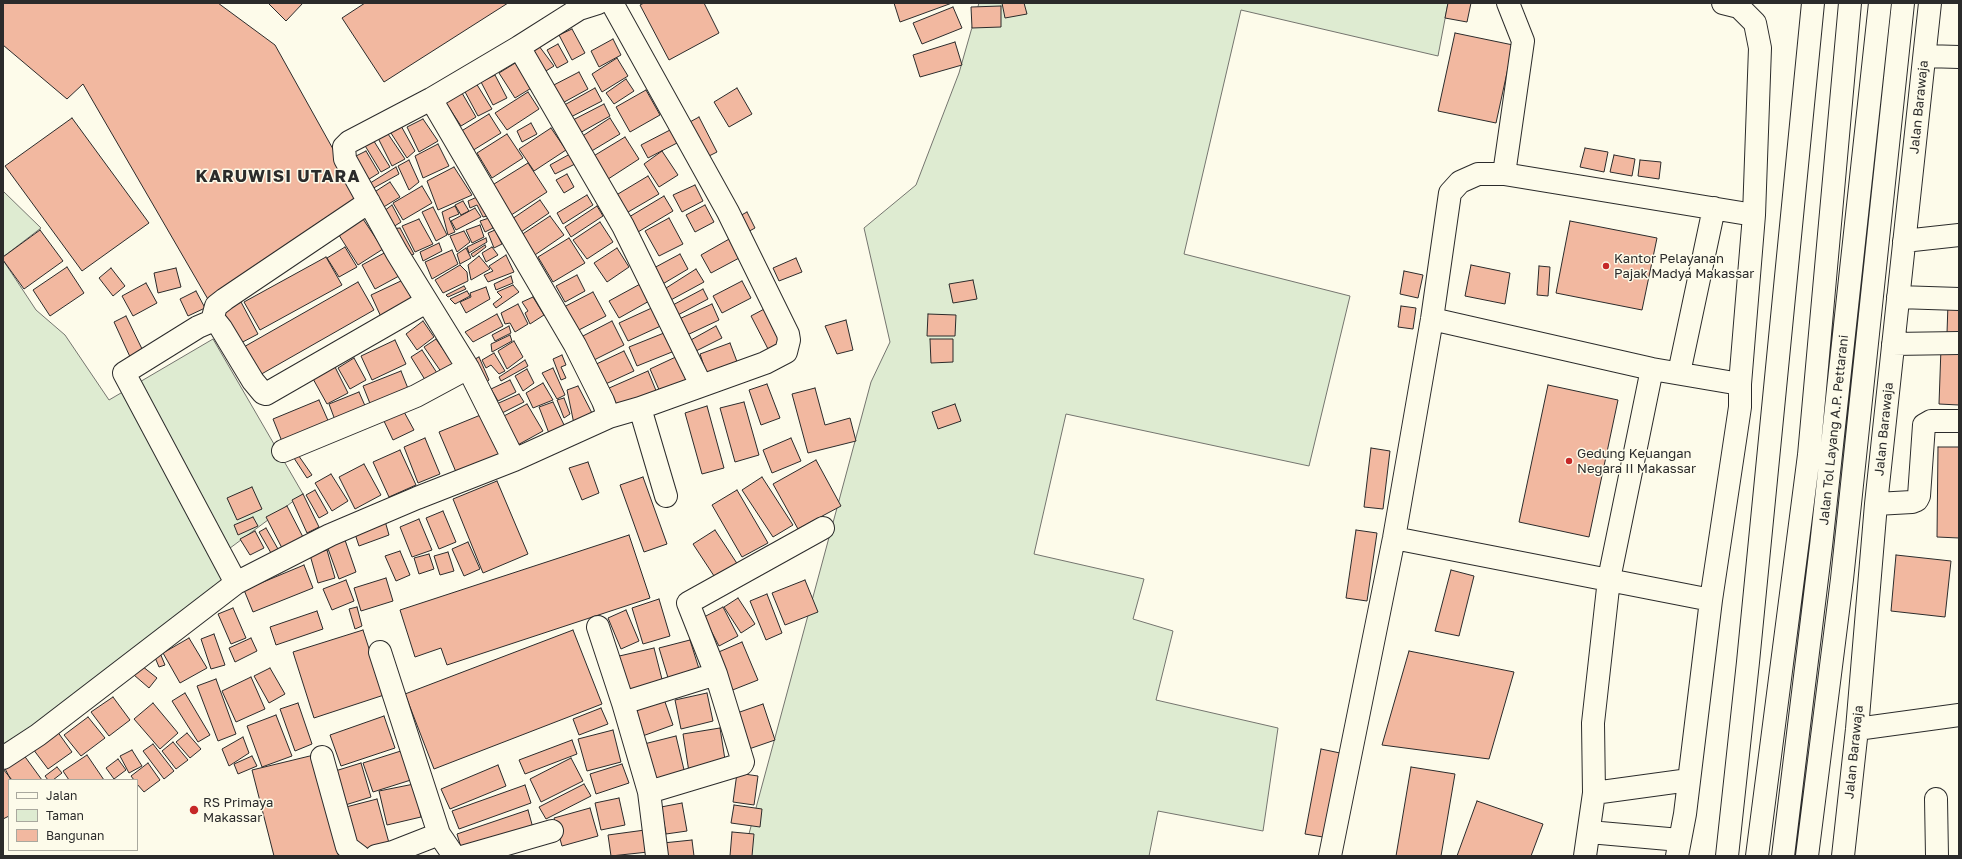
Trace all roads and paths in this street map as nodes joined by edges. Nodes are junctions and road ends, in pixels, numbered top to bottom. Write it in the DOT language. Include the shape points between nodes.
graph roads {
  1 [pos="612,3"];
  2 [pos="1508,3"];
  3 [pos="1723,3"];
  4 [pos="1814,3"];
  5 [pos="1850,3"];
  6 [pos="1880,3"];
  7 [pos="1904,3"];
  8 [pos="1930,3"];
  9 [pos="584,5"];
  10 [pos="519,47"];
  11 [pos="1925,56"];
  12 [pos="1959,57"];
  13 [pos="431,99"];
  14 [pos="1504,174"];
  15 [pos="369,202"];
  16 [pos="1714,208"];
  17 [pos="1754,215"];
  18 [pos="1959,236"];
  19 [pos="1904,241"];
  20 [pos="1898,297"];
  21 [pos="1959,299"];
  22 [pos="426,302"];
  23 [pos="1432,319"];
  24 [pos="212,321"];
  25 [pos="1959,343"];
  26 [pos="1893,344"];
  27 [pos="468,368"];
  28 [pos="1652,369"];
  29 [pos="1679,373"];
  30 [pos="1740,384"];
  31 [pos="701,385"];
  32 [pos="640,408"];
  33 [pos="609,417"];
  34 [pos="1959,421"];
  35 [pos="283,451"];
  36 [pos="514,460"];
  37 [pos="666,496"];
  38 [pos="1876,504"];
  39 [pos="823,528"];
  40 [pos="1394,538"];
  41 [pos="1610,579"];
  42 [pos="236,583"];
  43 [pos="1711,600"];
  44 [pos="598,627"];
  45 [pos="380,652"];
  46 [pos="716,674"];
  47 [pos="623,703"];
  48 [pos="1959,715"];
  49 [pos="1857,729"];
  50 [pos="3,758"];
  51 [pos="322,758"];
  52 [pos="1689,780"];
  53 [pos="649,792"];
  54 [pos="1594,792"];
  55 [pos="1936,799"];
  56 [pos="552,831"];
  57 [pos="1589,832"];
  58 [pos="439,834"];
  59 [pos="1679,848"];
  60 [pos="358,856"];
  61 [pos="376,856"];
  62 [pos="454,856"];
  63 [pos="464,856"];
  64 [pos="657,856"];
  65 [pos="1330,856"];
  66 [pos="1585,856"];
  67 [pos="1727,856"];
  68 [pos="1757,856"];
  69 [pos="1783,856"];
  70 [pos="1807,856"];
  71 [pos="1843,856"];
  72 [pos="1937,856"];
  1 -- 31 [label="main road" via="728,212 788,334 786,352 764,363"];
  2 -- 14 [label="main road" via="1523,41"];
  3 -- 17 [label="main road" via="1739,7 1755,23 1760,48"];
  4 -- 67 [label="main road"];
  5 -- 68 [label="main road, Jalan Tol Layang A.P. Pettarani" via="1809,455"];
  6 -- 69 [label="main road, Jalan Tol Layang A.P. Pettarani" via="1821,546"];
  7 -- 70 [label="main road" via="1842,579"];
  8 -- 11 [label="main road, Jalan Barawaja"];
  9 -- 10 [label="main road"];
  10 -- 13 [label="main road"];
  10 -- 31 [label="main road" via="623,226"];
  11 -- 12 [label="main road"];
  11 -- 19 [label="main road, Jalan Barawaja"];
  13 -- 15 [label="main road" via="349,142 344,148 345,159"];
  13 -- 33 [label="main road" via="575,345"];
  14 -- 16 [label="main road"];
  14 -- 23 [label="main road" via="1478,174 1460,182 1450,193"];
  15 -- 22 [label="main road"];
  15 -- 24 [label="main road" via="225,299 215,308"];
  16 -- 17 [label="main road"];
  16 -- 29 [label="main road"];
  17 -- 30 [label="main road"];
  18 -- 19 [label="main road"];
  19 -- 20 [label="main road, Jalan Barawaja"];
  20 -- 21 [label="main road"];
  20 -- 26 [label="main road, Jalan Barawaja"];
  22 -- 24 [label="main road" via="266,394 253,381 221,328"];
  22 -- 27 [label="main road"];
  23 -- 28 [label="main road"];
  23 -- 40 [label="main road"];
  24 -- 42 [label="main road" via="124,373"];
  25 -- 26 [label="main road"];
  26 -- 38 [label="main road, Jalan Barawaja"];
  27 -- 35 [label="main road" via="416,396"];
  27 -- 36 [label="main road"];
  28 -- 29 [label="main road"];
  28 -- 41 [label="main road"];
  29 -- 30 [label="main road"];
  30 -- 43 [label="main road" via="1740,407"];
  31 -- 32 [label="main road"];
  32 -- 33 [label="main road"];
  32 -- 37 [label="main road"];
  33 -- 36 [label="main road"];
  34 -- 38 [label="main road" via="1931,421 1924,424 1917,500"];
  36 -- 42 [label="main road" via="330,535"];
  38 -- 49 [label="main road, Jalan Barawaja"];
  39 -- 46 [label="main road" via="688,603"];
  40 -- 41 [label="main road"];
  40 -- 65 [label="main road"];
  41 -- 43 [label="main road"];
  41 -- 54 [label="main road" via="1593,723"];
  42 -- 50 [label="main road" via="44,731"];
  43 -- 52 [label="main road"];
  44 -- 47 [label="main road"];
  45 -- 58 [label="main road"];
  46 -- 47 [label="main road"];
  46 -- 53 [label="main road" via="743,759 742,764"];
  47 -- 53 [label="main road"];
  48 -- 49 [label="main road"];
  49 -- 71 [label="main road, Jalan Barawaja"];
  51 -- 60 [label="main road" via="347,847"];
  52 -- 54 [label="main road"];
  52 -- 59 [label="main road"];
  53 -- 64 [label="main road"];
  54 -- 57 [label="main road"];
  55 -- 72 [label="main road"];
  56 -- 63 [label="main road"];
  57 -- 59 [label="main road"];
  57 -- 66 [label="main road"];
  58 -- 61 [label="main road"];
  58 -- 62 [label="main road"];
}
